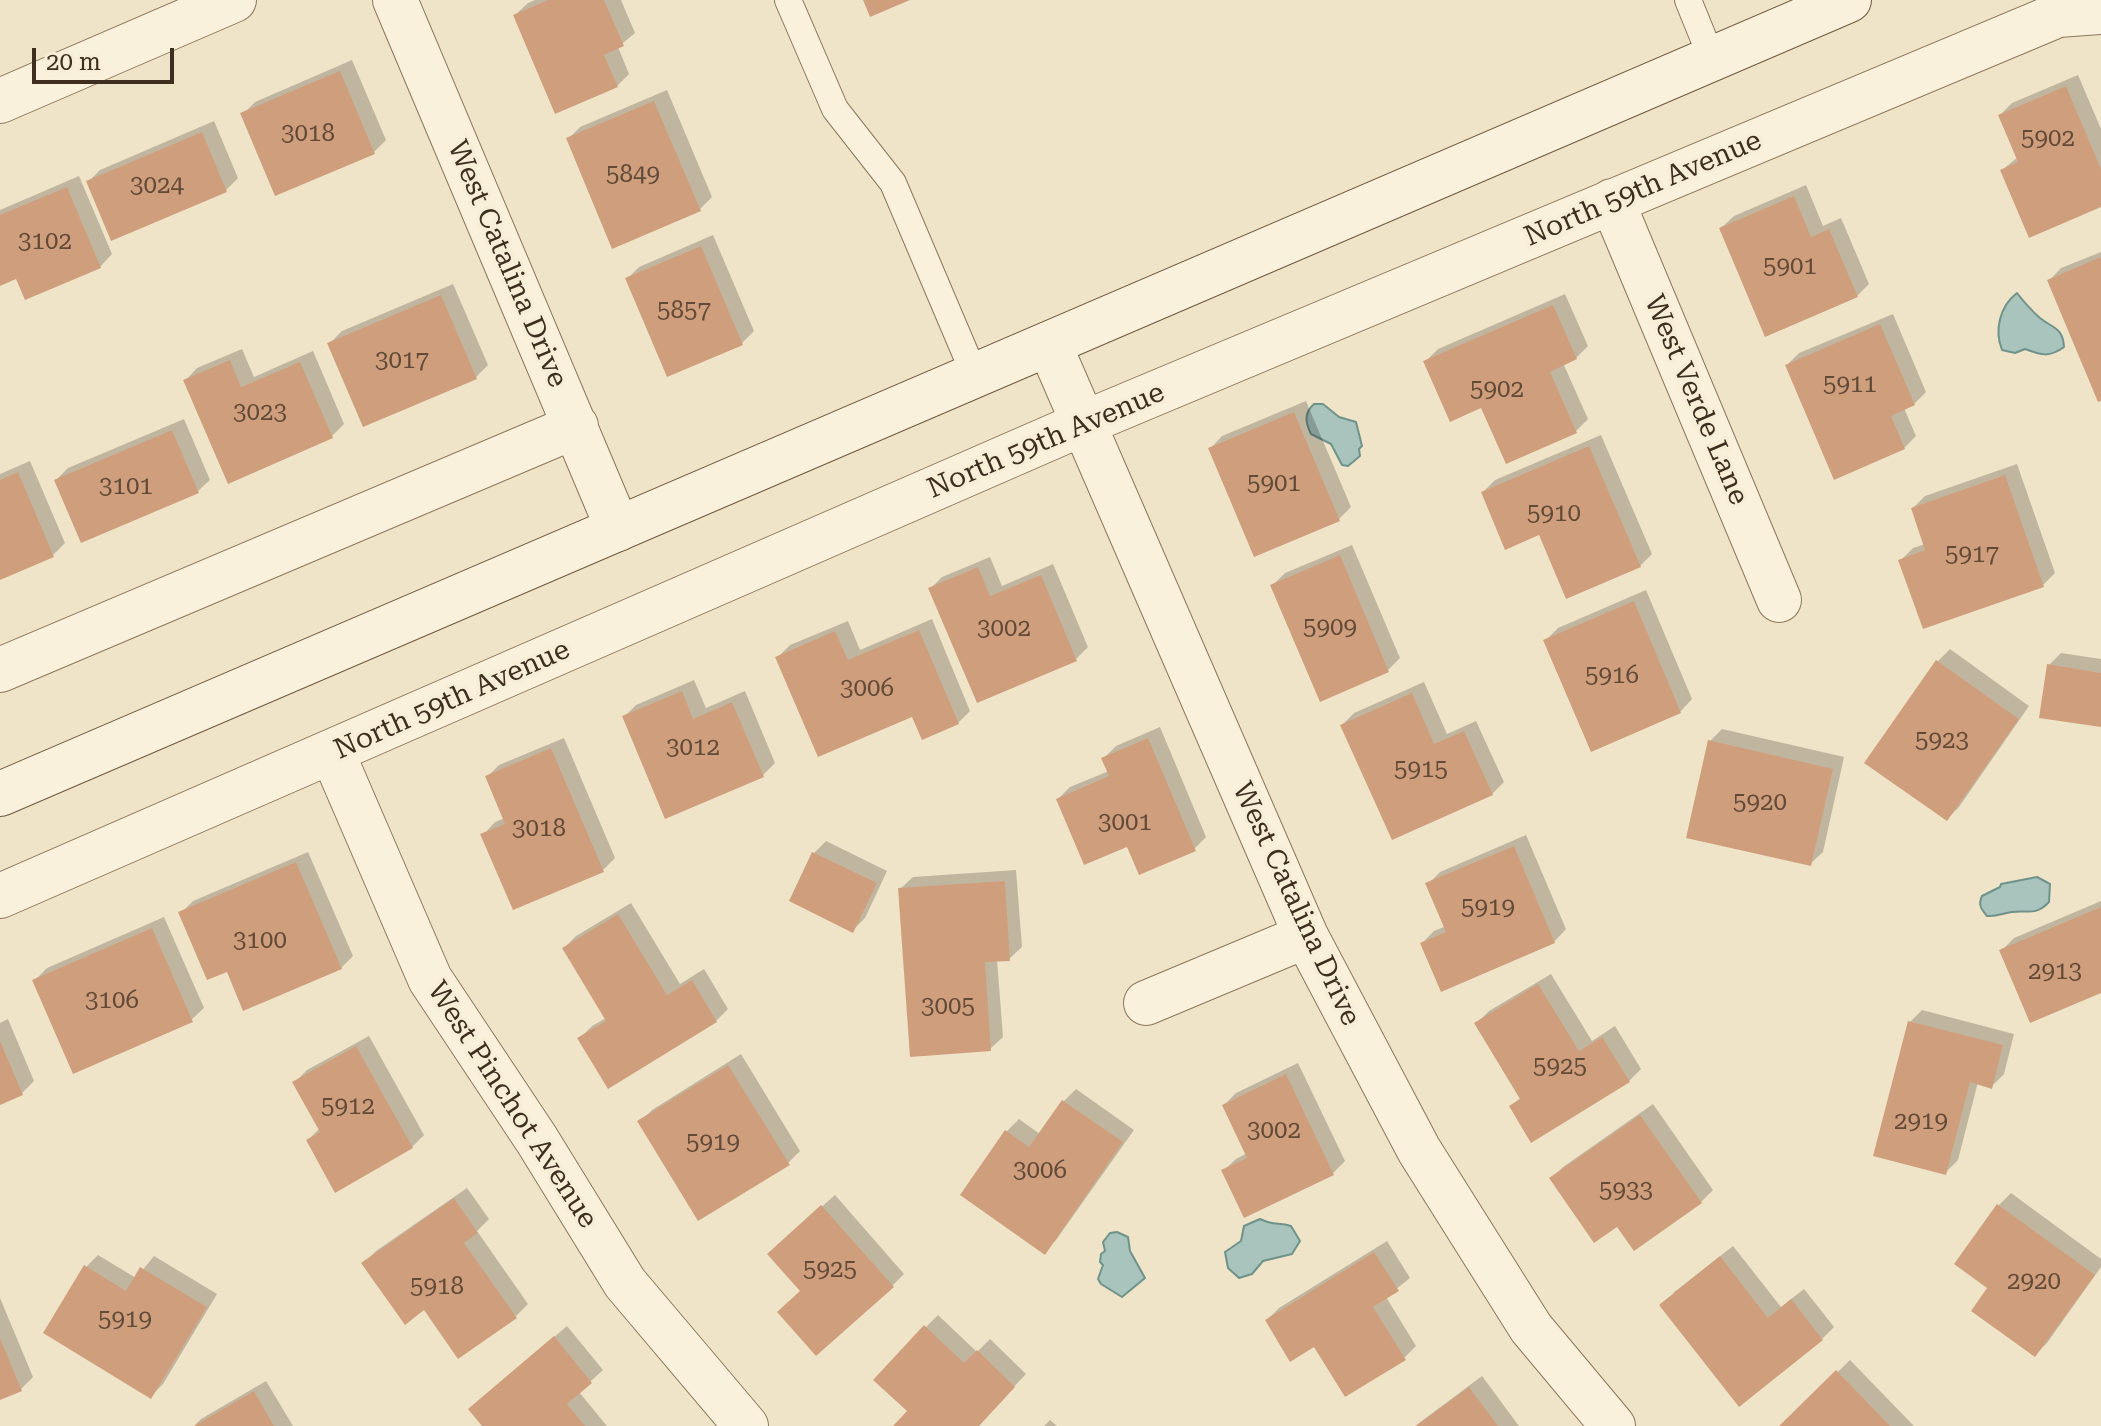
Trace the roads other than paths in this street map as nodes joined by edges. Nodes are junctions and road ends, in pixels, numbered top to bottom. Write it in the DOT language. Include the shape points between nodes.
graph roads {
  1 [pos="234,0"];
  2 [pos="395,0"];
  3 [pos="788,0"];
  4 [pos="1688,0"];
  5 [pos="1849,0"];
  6 [pos="2101,12"];
  7 [pos="1712,59"];
  8 [pos="0,101"];
  9 [pos="1612,201"];
  10 [pos="1049,344"];
  11 [pos="975,376"];
  12 [pos="1082,424"];
  13 [pos="576,426"];
  14 [pos="618,529"];
  15 [pos="1779,600"];
  16 [pos="0,670"];
  17 [pos="332,752"];
  18 [pos="0,794"];
  19 [pos="0,896"];
  20 [pos="1306,936"];
  21 [pos="1146,1003"];
  22 [pos="746,1426"];
  23 [pos="1613,1426"];
  1 -- 8 [label="street"];
  2 -- 13 [label="street, West Catalina Drive"];
  3 -- 11 [label="lane" via="835,109 893,183"];
  4 -- 7 [label="lane"];
  5 -- 7 [label="street"];
  6 -- 9 [label="street, North 59th Avenue" via="2058,15"];
  7 -- 10 [label="street"];
  9 -- 12 [label="street, North 59th Avenue"];
  9 -- 15 [label="street, West Verde Lane"];
  10 -- 11 [label="street"];
  10 -- 12 [label="street, West Catalina Drive"];
  11 -- 14 [label="street"];
  12 -- 17 [label="street, North 59th Avenue"];
  12 -- 20 [label="street, West Catalina Drive"];
  13 -- 14 [label="street, West Catalina Drive"];
  13 -- 16 [label="street"];
  14 -- 18 [label="street"];
  17 -- 19 [label="street, North 59th Avenue"];
  17 -- 22 [label="street, West Pinchot Avenue" via="430,979 625,1283"];
  20 -- 21 [label="street"];
  20 -- 23 [label="street, West Catalina Drive" via="1435,1175 1531,1328"];
}
